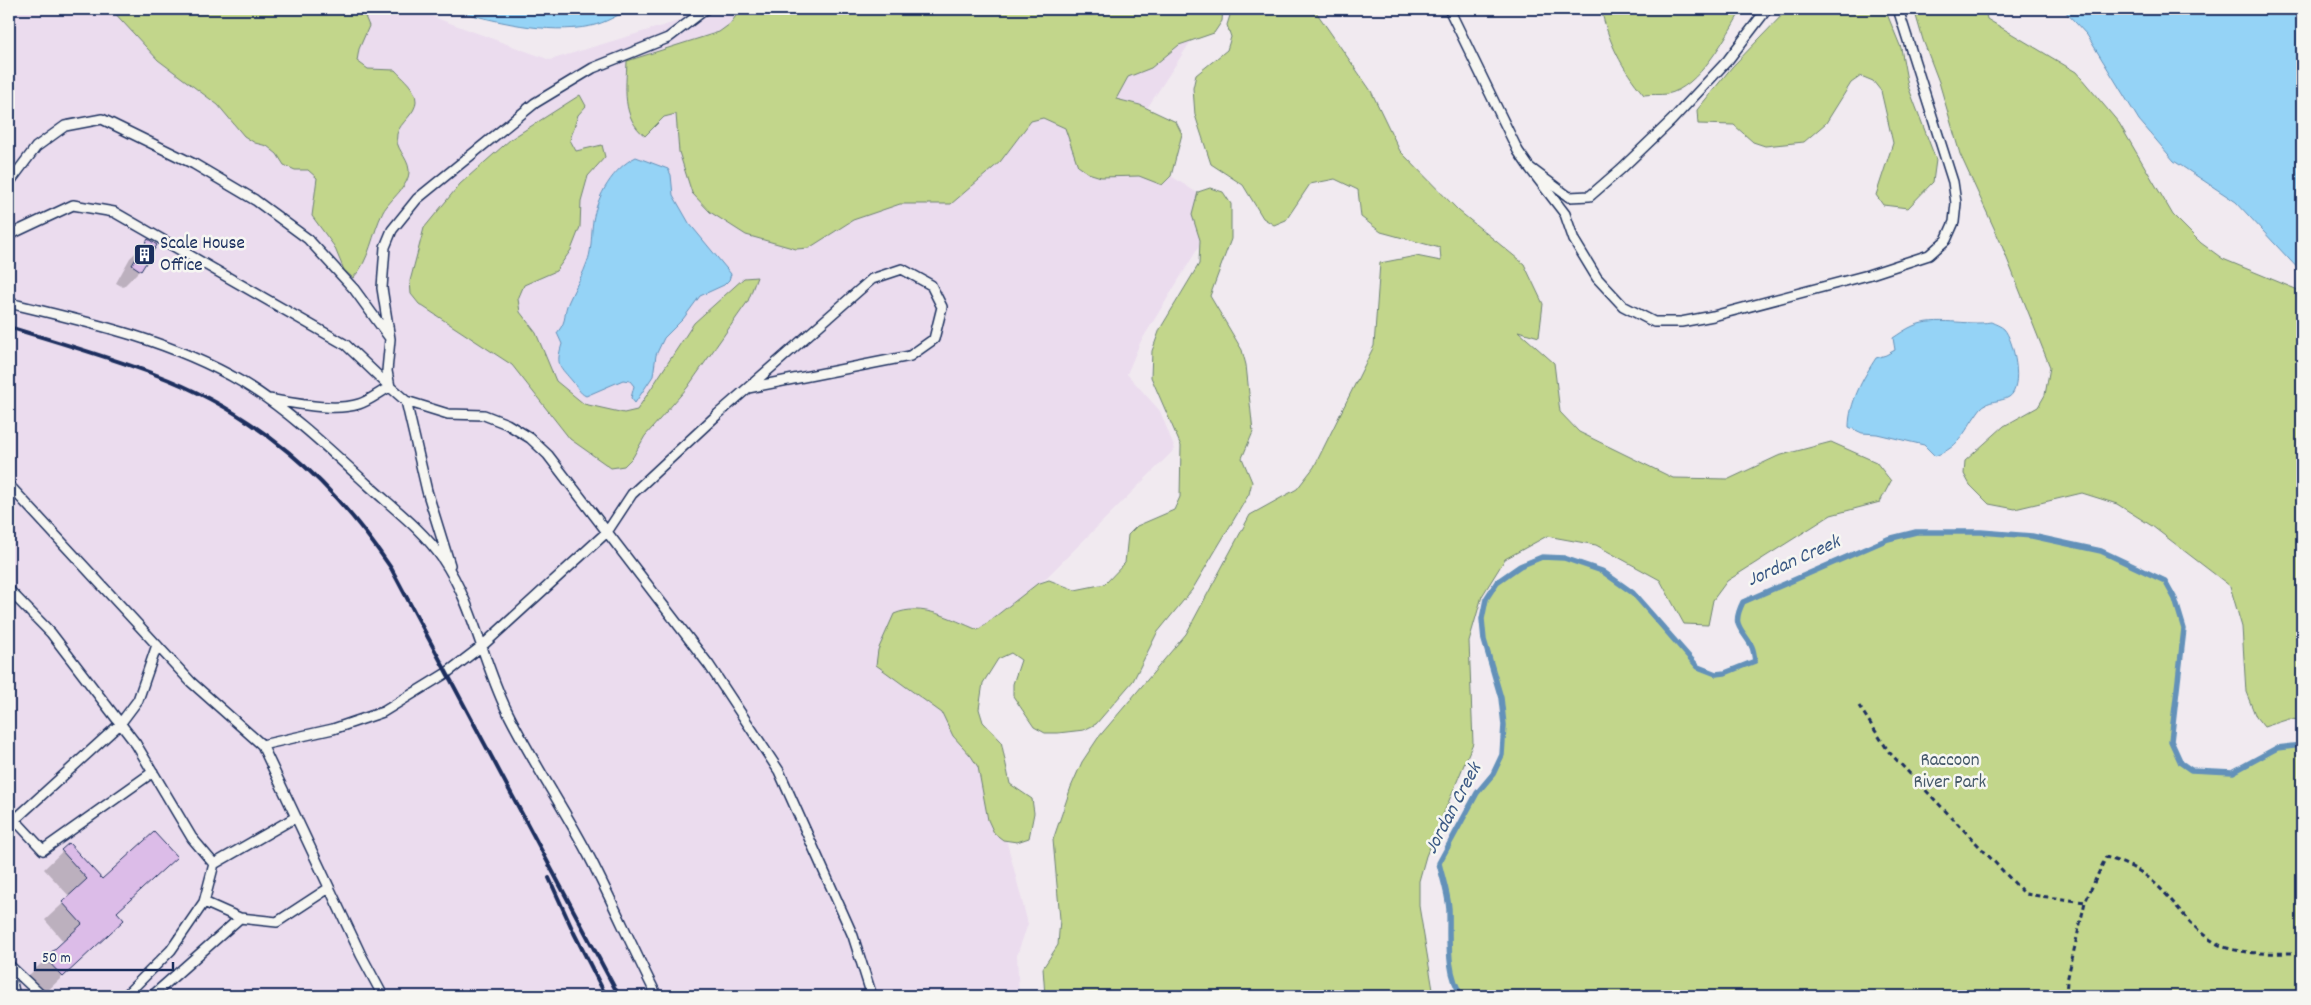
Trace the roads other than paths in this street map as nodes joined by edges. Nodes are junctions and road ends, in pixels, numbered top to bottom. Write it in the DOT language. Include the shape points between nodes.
graph roads {
  1 [pos="706,9"];
  2 [pos="1449,9"];
  3 [pos="1767,9"];
  4 [pos="1898,9"];
  5 [pos="1529,167"];
  6 [pos="9,183"];
  7 [pos="9,235"];
  8 [pos="9,303"];
  9 [pos="390,339"];
  10 [pos="390,387"];
  11 [pos="748,388"];
  12 [pos="268,399"];
  13 [pos="406,401"];
  14 [pos="9,485"];
  15 [pos="607,532"];
  16 [pos="455,580"];
  17 [pos="9,590"];
  18 [pos="157,645"];
  19 [pos="482,646"];
  20 [pos="120,724"];
  21 [pos="262,745"];
  22 [pos="153,772"];
  23 [pos="296,817"];
  24 [pos="12,822"];
  25 [pos="214,864"];
  26 [pos="329,888"];
  27 [pos="204,902"];
  28 [pos="240,918"];
  29 [pos="9,965"];
  30 [pos="9,969"];
  31 [pos="15,996"];
  32 [pos="42,996"];
  33 [pos="125,996"];
  34 [pos="152,996"];
  35 [pos="383,996"];
  36 [pos="657,996"];
  37 [pos="872,996"];
  1 -- 9 [label="lane" via="668,38 593,68 535,103 416,199 392,230 385,247 382,288"];
  2 -- 5 [label="lane"];
  3 -- 5 [label="lane" via="1728,60 1671,121 1590,196 1568,197"];
  4 -- 5 [label="lane" via="1954,182 1954,222 1946,240 1929,255 1868,275 1713,316 1681,322 1654,322 1623,306 1598,278 1574,240 1565,214"];
  6 -- 9 [label="lane" via="36,147 65,126 102,119 202,168 255,200 308,239 354,289"];
  7 -- 10 [label="lane" via="73,205 114,212 346,345"];
  8 -- 12 [label="lane" via="112,328 164,345 216,368"];
  9 -- 10 [label="lane" via="387,371"];
  10 -- 12 [label="lane" via="359,404 342,406"];
  10 -- 13 [label="lane"];
  11 -- 11 [label="lane" via="872,279 902,269 931,286 942,307 934,339 910,356"];
  11 -- 15 [label="lane" via="632,494"];
  12 -- 16 [label="lane" via="340,459 422,536 441,557"];
  13 -- 15 [label="lane" via="448,414 484,414 530,438 548,456"];
  13 -- 16 [label="lane" via="427,491"];
  14 -- 18 [label="lane"];
  15 -- 19 [label="lane"];
  15 -- 37 [label="lane" via="709,665 780,771 853,936"];
  16 -- 19 [label="lane" via="472,613"];
  17 -- 20 [label="lane" via="51,633"];
  18 -- 20 [label="lane" via="138,700"];
  18 -- 21 [label="lane" via="191,682"];
  19 -- 21 [label="lane" via="448,672 383,712 333,729"];
  19 -- 36 [label="lane" via="506,710 590,859"];
  20 -- 22 [label="lane"];
  20 -- 24 [label="lane"];
  21 -- 23 [label="lane"];
  22 -- 24 [label="lane" via="42,850"];
  22 -- 25 [label="lane" via="192,838"];
  23 -- 25 [label="lane"];
  23 -- 26 [label="lane"];
  25 -- 27 [label="lane"];
  26 -- 28 [label="lane" via="277,922"];
  26 -- 35 [label="lane"];
  27 -- 28 [label="lane"];
  27 -- 33 [label="lane" via="171,950"];
  28 -- 34 [label="lane"];
  29 -- 32 [label="lane"];
  30 -- 31 [label="lane"];
}
